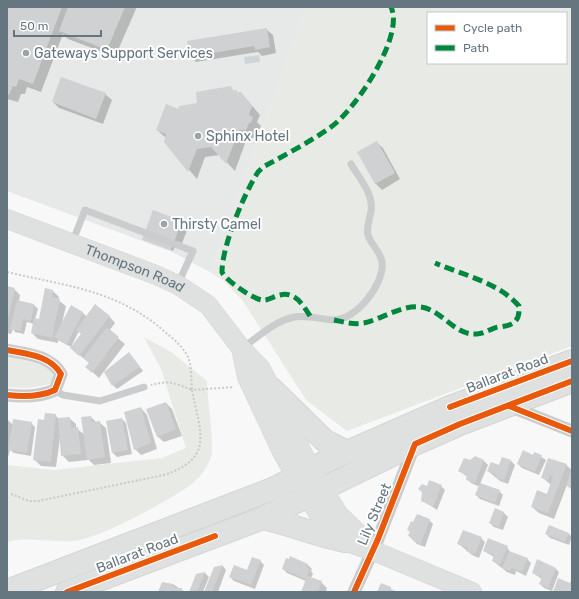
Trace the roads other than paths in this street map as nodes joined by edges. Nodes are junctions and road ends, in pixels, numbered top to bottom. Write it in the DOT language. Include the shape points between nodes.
graph roads {
  1 [pos="351,164"];
  2 [pos="7,219"];
  3 [pos="72,243"];
  4 [pos="178,284"];
  5 [pos="241,348"];
  6 [pos="7,350"];
  7 [pos="572,361"];
  8 [pos="572,381"];
  9 [pos="144,387"];
  10 [pos="272,389"];
  11 [pos="55,390"];
  12 [pos="7,395"];
  13 [pos="509,406"];
  14 [pos="572,431"];
  15 [pos="415,444"];
  16 [pos="347,452"];
  17 [pos="304,474"];
  18 [pos="315,492"];
  19 [pos="263,518"];
  20 [pos="345,541"];
  21 [pos="372,550"];
  22 [pos="7,591"];
  23 [pos="72,591"];
  24 [pos="354,592"];
  25 [pos="472,592"];
  1 -- 5 [label="lane" via="368,193 372,211 368,233 381,256 382,264 374,288 364,305 344,319 304,316 281,322"];
  2 -- 3 [label="main road, Thompson Road"];
  3 -- 4 [label="main road, Thompson Road"];
  3 -- 4 [label="lane" via="85,210 193,251"];
  4 -- 5 [label="main road, Thompson Road" via="208,305"];
  5 -- 10 [label="main road, Thompson Road" via="261,369"];
  5 -- 17 [label="main road, Thompson Road" via="247,377 283,454"];
  6 -- 11 [label="street" via="49,360 58,367 61,378"];
  7 -- 16 [label="highway, Ballarat Road" via="450,407"];
  8 -- 13 [label="highway, Ballarat Road"];
  9 -- 11 [label="lane" via="100,401 63,395"];
  10 -- 16 [label="highway" via="325,441"];
  10 -- 17 [label="main road, Thompson Road"];
  11 -- 12 [label="street" via="47,394"];
  13 -- 14 [label="street"];
  13 -- 15 [label="highway, Ballarat Road"];
  15 -- 18 [label="highway, Ballarat Road"];
  15 -- 21 [label="street, Lily Street"];
  16 -- 17 [label="highway, Ballarat Road"];
  17 -- 18 [label="main road"];
  17 -- 22 [label="highway, Ballarat Road" via="276,488"];
  18 -- 19 [label="highway, Ballarat Road"];
  18 -- 20 [label="main road" via="331,530"];
  18 -- 21 [label="main road"];
  19 -- 20 [label="highway"];
  19 -- 23 [label="highway, Ballarat Road"];
  20 -- 21 [label="main road"];
  21 -- 24 [label="street, Lily Street"];
  21 -- 25 [label="main road"];
}
